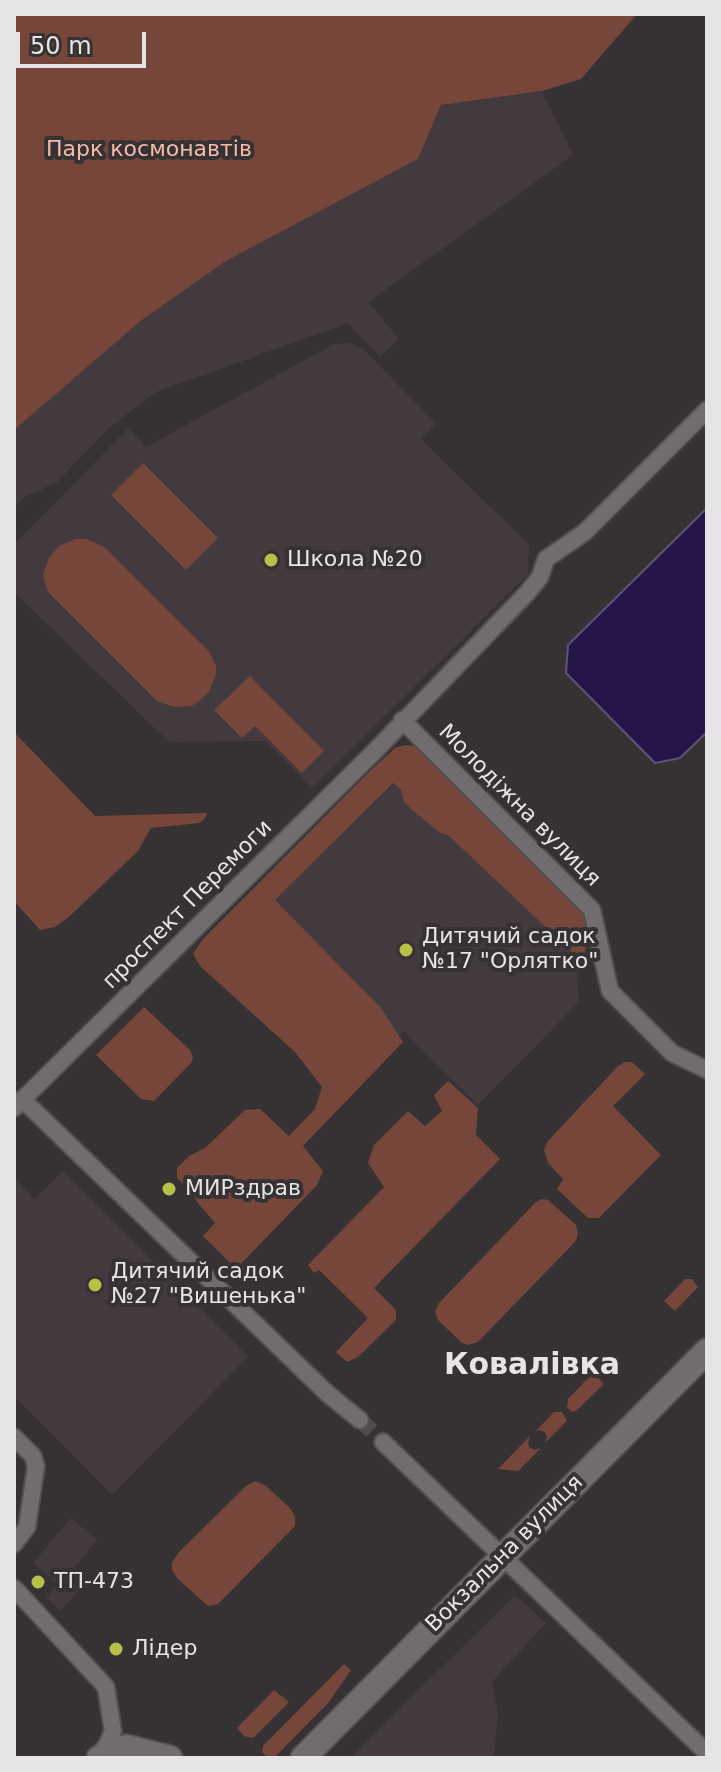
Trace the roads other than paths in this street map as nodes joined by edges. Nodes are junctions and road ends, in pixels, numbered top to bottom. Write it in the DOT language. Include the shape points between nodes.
graph roads {
  1 [pos="707,410"];
  2 [pos="402,720"];
  3 [pos="707,1070"];
  4 [pos="18,1103"];
  5 [pos="707,1351"];
  6 [pos="360,1420"];
  7 [pos="14,1437"];
  8 [pos="383,1442"];
  9 [pos="14,1544"];
  10 [pos="503,1556"];
  11 [pos="14,1588"];
  12 [pos="707,1753"];
  13 [pos="97,1758"];
  14 [pos="106,1758"];
  15 [pos="129,1758"];
  16 [pos="170,1758"];
  17 [pos="303,1758"];
  1 -- 2 [label="street, проспект Перемоги" via="585,532 546,559 528,592"];
  2 -- 3 [label="street, Молодіжна вулиця" via="592,910 610,991 672,1053"];
  2 -- 4 [label="street, проспект Перемоги"];
  4 -- 6 [label="street, проспект Перемоги"];
  5 -- 10 [label="main road, Вокзальна вулиця"];
  7 -- 9 [label="street" via="36,1466 27,1527"];
  8 -- 10 [label="street"];
  10 -- 12 [label="street"];
  10 -- 17 [label="main road, Вокзальна вулиця"];
  11 -- 13 [label="street" via="106,1687 113,1731"];
  13 -- 16 [label="main road" via="126,1747"];
  14 -- 15 [label="main road"];
}
